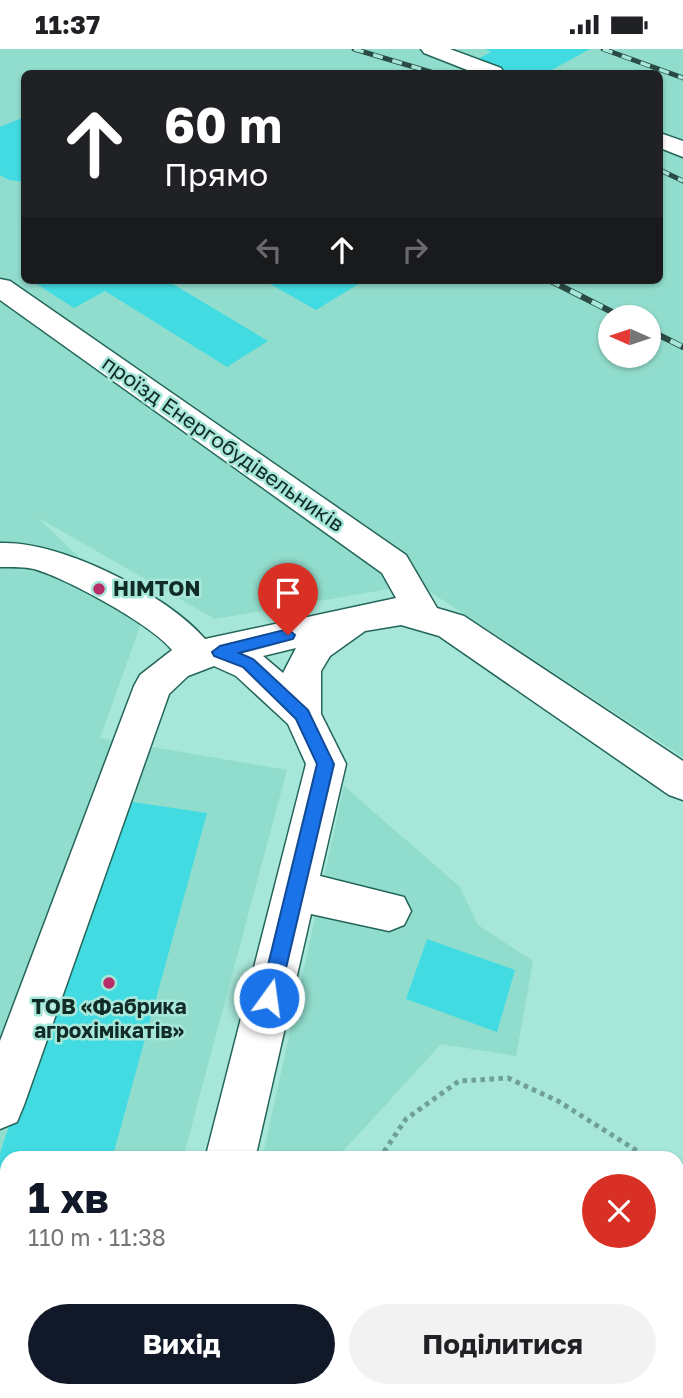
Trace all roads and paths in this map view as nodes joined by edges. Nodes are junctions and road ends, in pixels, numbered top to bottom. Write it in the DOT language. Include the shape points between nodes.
graph roads {
  1 [pos="431,49"];
  2 [pos="485,70"];
  3 [pos="663,141"];
  4 [pos="683,150"];
  5 [pos="0,287"];
  6 [pos="0,555"];
  7 [pos="356,619"];
  8 [pos="425,619"];
  9 [pos="207,652"];
  10 [pos="302,714"];
  11 [pos="683,783"];
  12 [pos="295,890"];
  13 [pos="389,911"];
  14 [pos="0,1105"];
  15 [pos="232,1151"];
  16 [pos="384,1151"];
  17 [pos="637,1151"];
  1 -- 2 [label="street"];
  3 -- 4 [label="street"];
  5 -- 8 [label="street, проїзд Енергобудівельників" via="394,564"];
  6 -- 9 [label="street" via="52,561 146,609"];
  7 -- 8 [label="street" via="401,611"];
  7 -- 9 [label="street"];
  7 -- 10 [label="street" via="317,646 302,669"];
  8 -- 11 [label="street" via="451,626"];
  9 -- 10 [label="street" via="248,663"];
  9 -- 14 [label="street" via="169,668 153,687"];
  10 -- 12 [label="street" via="326,764"];
  12 -- 13 [label="street"];
  12 -- 15 [label="street"];
  16 -- 17 [label="path" via="406,1119 459,1081 508,1078 558,1101"];
}
